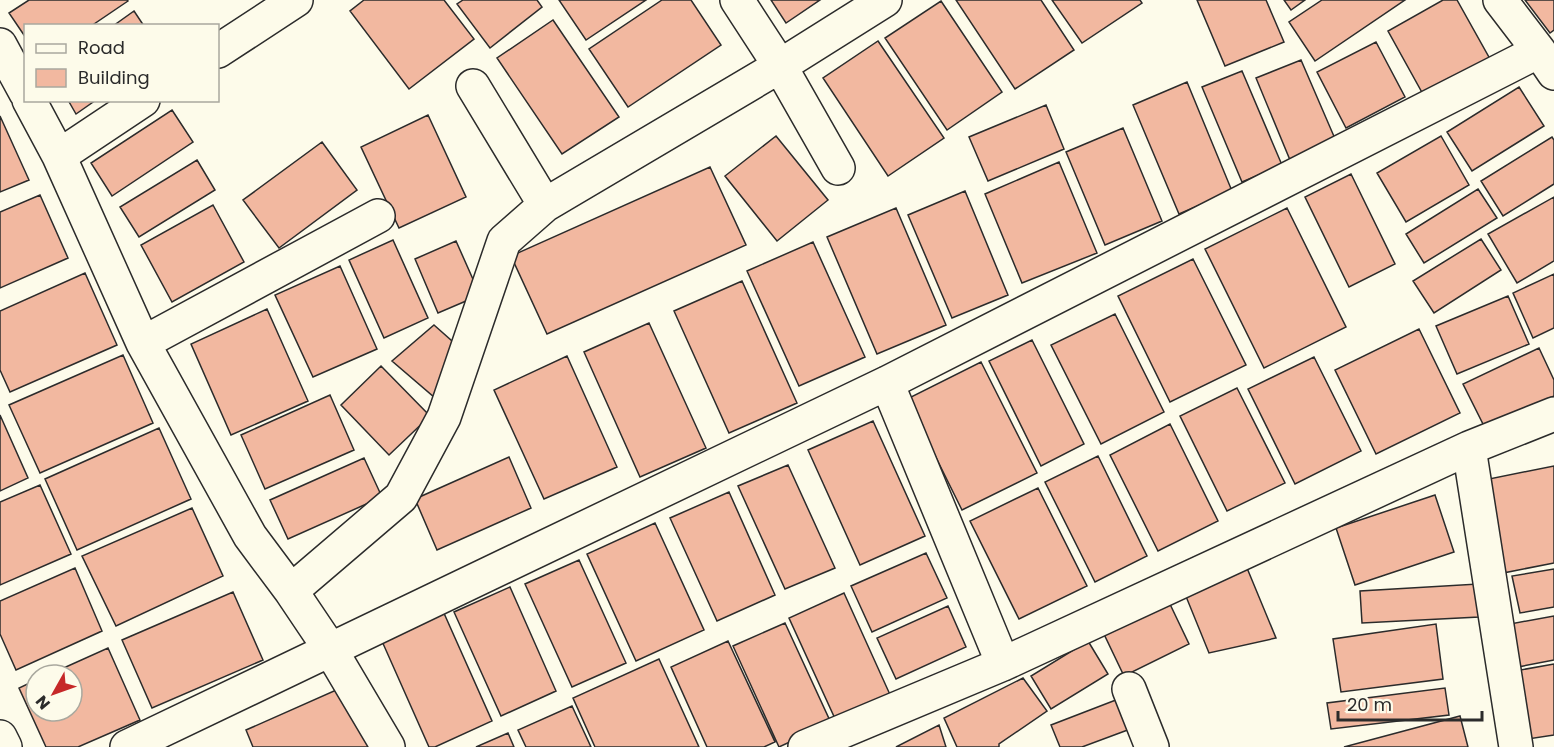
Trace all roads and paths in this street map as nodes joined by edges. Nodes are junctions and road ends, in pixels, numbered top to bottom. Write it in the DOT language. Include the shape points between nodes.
graph roads {
  1 [pos="296,0"];
  2 [pos="737,0"];
  3 [pos="885,0"];
  4 [pos="1500,0"];
  5 [pos="0,45"];
  6 [pos="219,50"];
  7 [pos="1546,62"];
  8 [pos="780,66"];
  9 [pos="472,86"];
  10 [pos="24,89"];
  11 [pos="30,102"];
  12 [pos="139,102"];
  13 [pos="59,156"];
  14 [pos="838,168"];
  15 [pos="545,205"];
  16 [pos="378,216"];
  17 [pos="143,343"];
  18 [pos="887,383"];
  19 [pos="1554,414"];
  20 [pos="1469,448"];
  21 [pos="291,591"];
  22 [pos="330,649"];
  23 [pos="1003,664"];
  24 [pos="1129,689"];
  25 [pos="0,737"];
  26 [pos="5,747"];
  27 [pos="127,747"];
  28 [pos="388,747"];
  29 [pos="805,747"];
  30 [pos="1152,747"];
  31 [pos="1516,747"];
  1 -- 6 [label="street"];
  2 -- 8 [label="street"];
  3 -- 8 [label="street"];
  4 -- 7 [label="street"];
  5 -- 10 [label="street"];
  7 -- 18 [label="street"];
  8 -- 14 [label="street"];
  8 -- 15 [label="street"];
  9 -- 15 [label="street"];
  11 -- 13 [label="street"];
  12 -- 13 [label="street"];
  13 -- 17 [label="street"];
  15 -- 21 [label="street" via="504,241 444,417 401,496"];
  16 -- 17 [label="street"];
  17 -- 21 [label="street" via="250,536"];
  18 -- 22 [label="street"];
  18 -- 23 [label="street"];
  19 -- 20 [label="street"];
  20 -- 23 [label="street"];
  20 -- 31 [label="street"];
  21 -- 22 [label="street"];
  22 -- 27 [label="street"];
  22 -- 28 [label="street"];
  23 -- 29 [label="street"];
  24 -- 30 [label="street"];
  25 -- 26 [label="street"];
}
